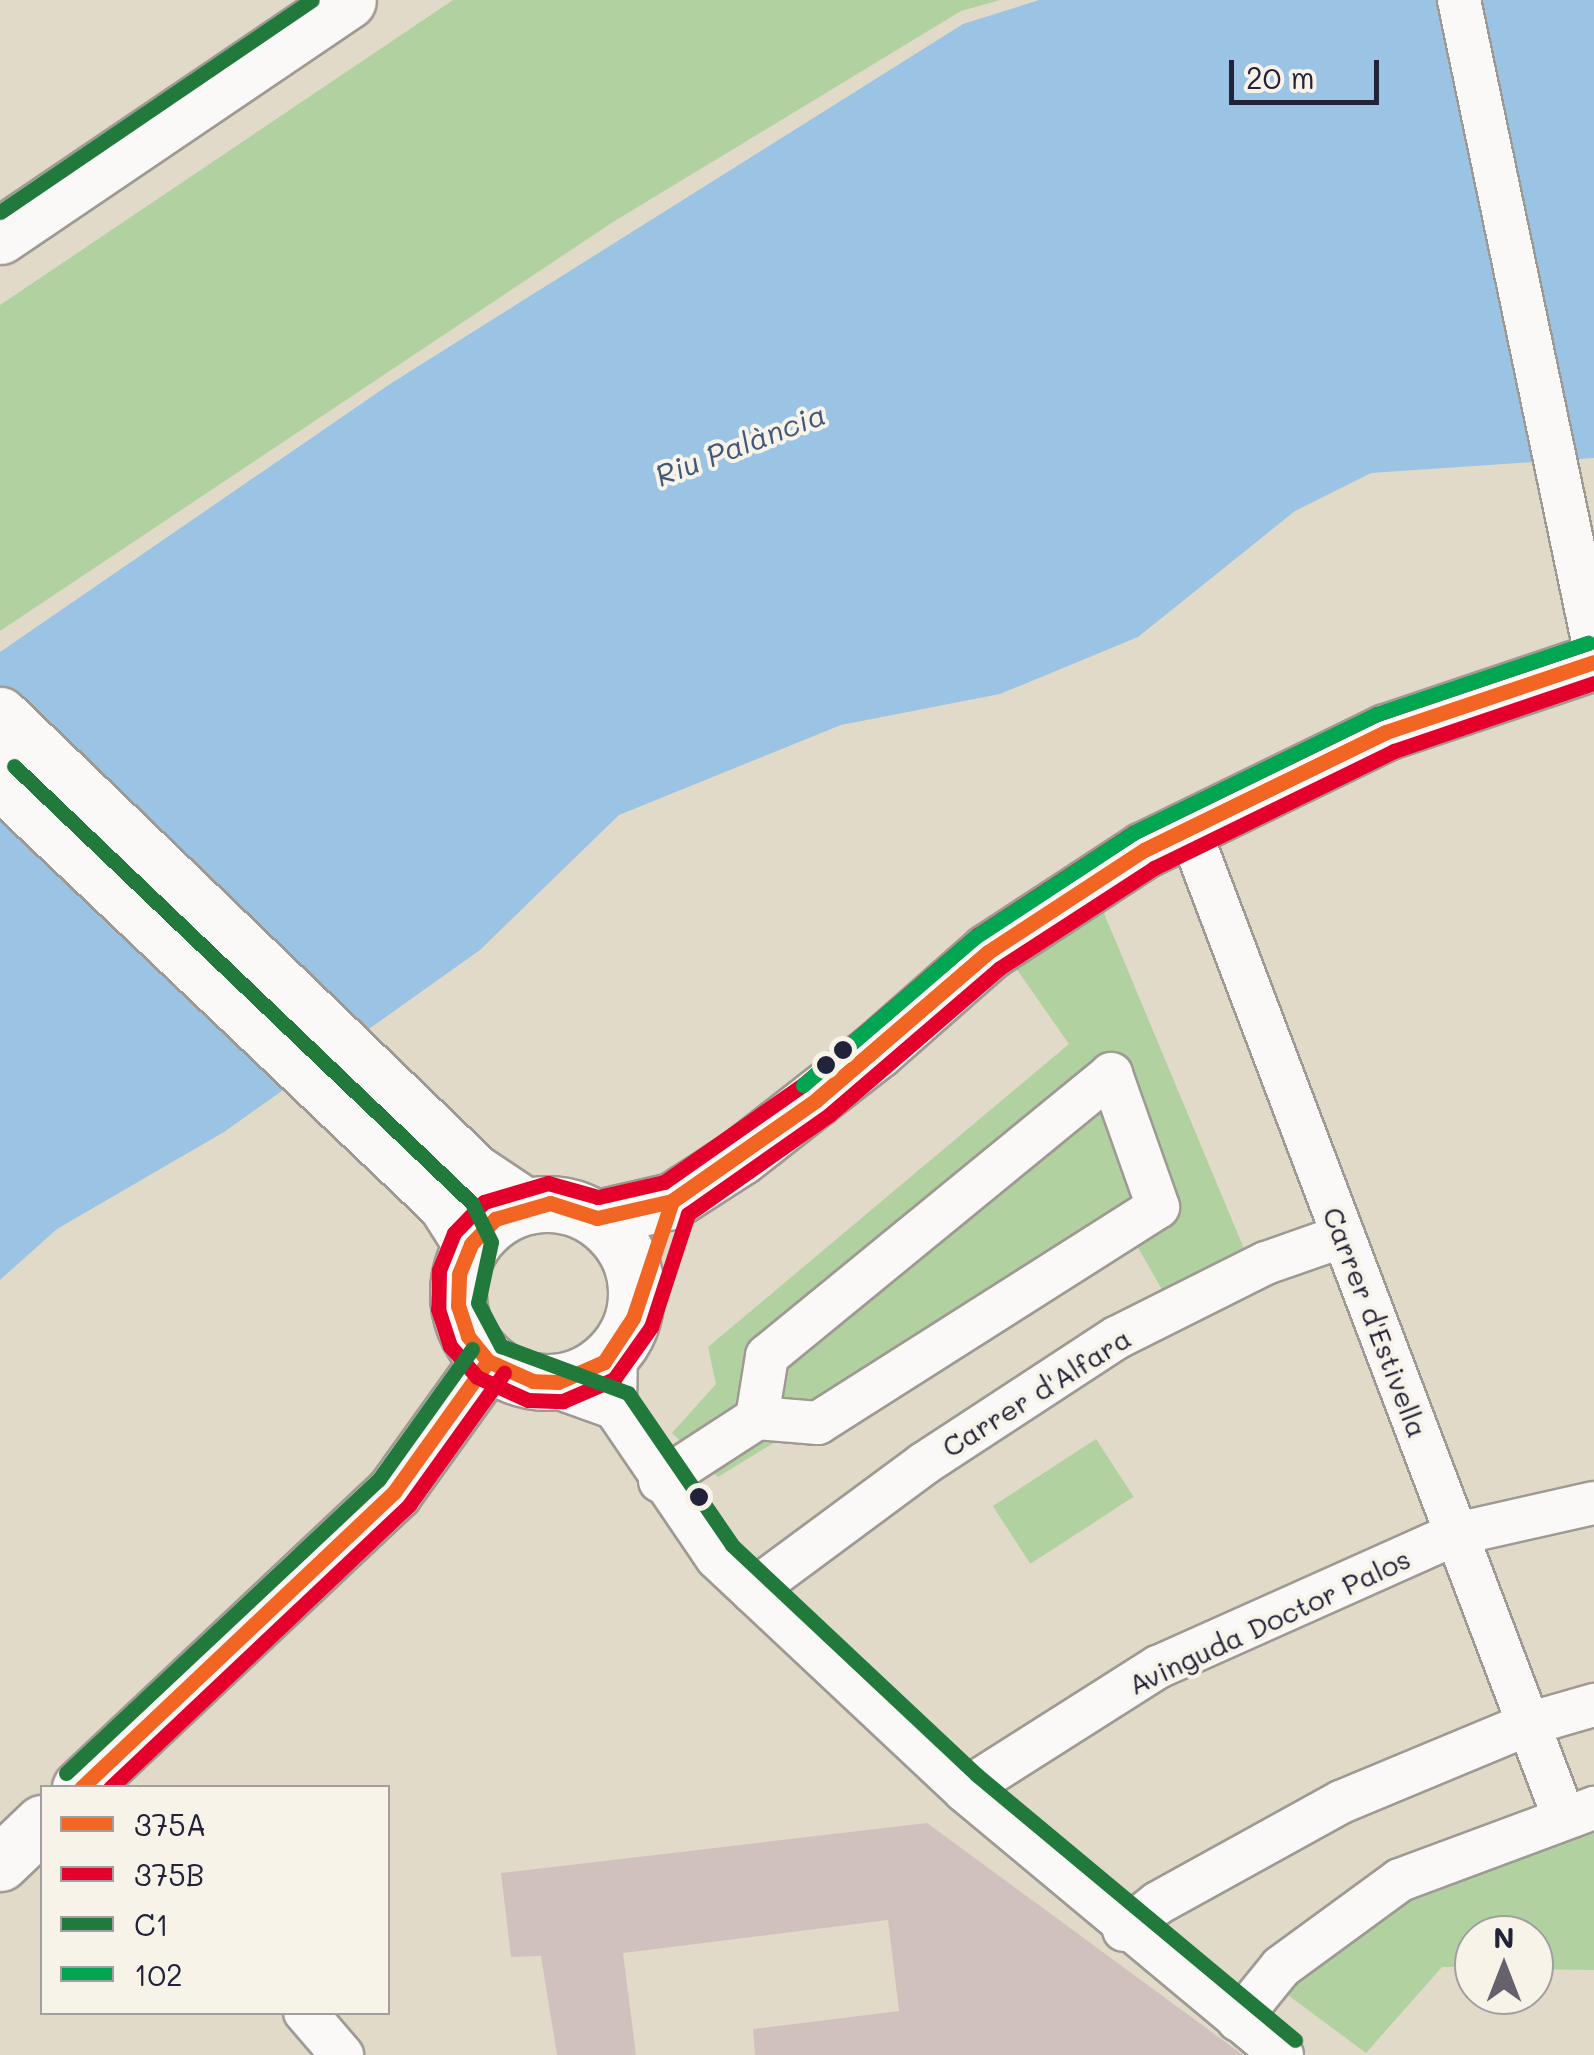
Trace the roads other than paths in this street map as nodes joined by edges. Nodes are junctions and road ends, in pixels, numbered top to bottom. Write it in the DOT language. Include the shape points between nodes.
graph roads {
  1 [pos="348,0"];
  2 [pos="1459,0"];
  3 [pos="0,236"];
  4 [pos="1594,646"];
  5 [pos="1594,662"];
  6 [pos="0,716"];
  7 [pos="0,780"];
  8 [pos="1189,829"];
  9 [pos="672,1201"];
  10 [pos="525,1206"];
  11 [pos="597,1218"];
  12 [pos="1343,1236"];
  13 [pos="471,1244"];
  14 [pos="637,1291"];
  15 [pos="616,1349"];
  16 [pos="488,1361"];
  17 [pos="540,1381"];
  18 [pos="616,1408"];
  19 [pos="757,1418"];
  20 [pos="660,1481"];
  21 [pos="1594,1502"];
  22 [pos="1456,1534"];
  23 [pos="752,1591"];
  24 [pos="1594,1705"];
  25 [pos="1528,1724"];
  26 [pos="98,1782"];
  27 [pos="964,1790"];
  28 [pos="1579,1811"];
  29 [pos="40,1825"];
  30 [pos="0,1863"];
  31 [pos="1124,1930"];
  32 [pos="309,2015"];
  33 [pos="1238,2020"];
  34 [pos="342,2055"];
  35 [pos="1282,2055"];
  1 -- 3 [label="street"];
  2 -- 4 [label="street"];
  5 -- 8 [label="street" via="1386,732"];
  6 -- 10 [label="street" via="474,1172"];
  7 -- 13 [label="street" via="446,1204"];
  8 -- 9 [label="street" via="1144,850 988,952 816,1100"];
  8 -- 12 [label="street, Carrer d'Estivella"];
  9 -- 11 [label="street"];
  9 -- 14 [label="street"];
  10 -- 11 [label="street" via="550,1202"];
  10 -- 13 [label="street" via="494,1219"];
  11 -- 14 [label="street" via="632,1263"];
  12 -- 22 [label="street, Carrer d'Estivella"];
  12 -- 23 [label="street, Carrer d'Alfara" via="1266,1263 1116,1338 925,1463"];
  13 -- 16 [label="street" via="459,1274 458,1306 468,1336"];
  14 -- 15 [label="street" via="634,1318"];
  15 -- 17 [label="street" via="582,1375"];
  15 -- 18 [label="street"];
  16 -- 17 [label="street"];
  16 -- 26 [label="street" via="394,1492"];
  17 -- 18 [label="street"];
  18 -- 20 [label="street"];
  19 -- 19 [label="street" via="818,1423 1158,1207 1110,1074 767,1356"];
  19 -- 20 [label="street"];
  20 -- 23 [label="street" via="717,1558"];
  21 -- 22 [label="street, Avinguda Doctor Palos"];
  22 -- 25 [label="street, Carrer d'Estivella"];
  22 -- 27 [label="street, Avinguda Doctor Palos" via="1158,1667"];
  23 -- 27 [label="street"];
  24 -- 25 [label="street"];
  25 -- 28 [label="street, Carrer d'Estivella"];
  25 -- 31 [label="street" via="1341,1802 1158,1903"];
  27 -- 31 [label="street"];
  28 -- 33 [label="street" via="1400,1880 1280,1967"];
  29 -- 30 [label="street"];
  31 -- 33 [label="street"];
  32 -- 34 [label="street"];
  33 -- 35 [label="street"];
}
